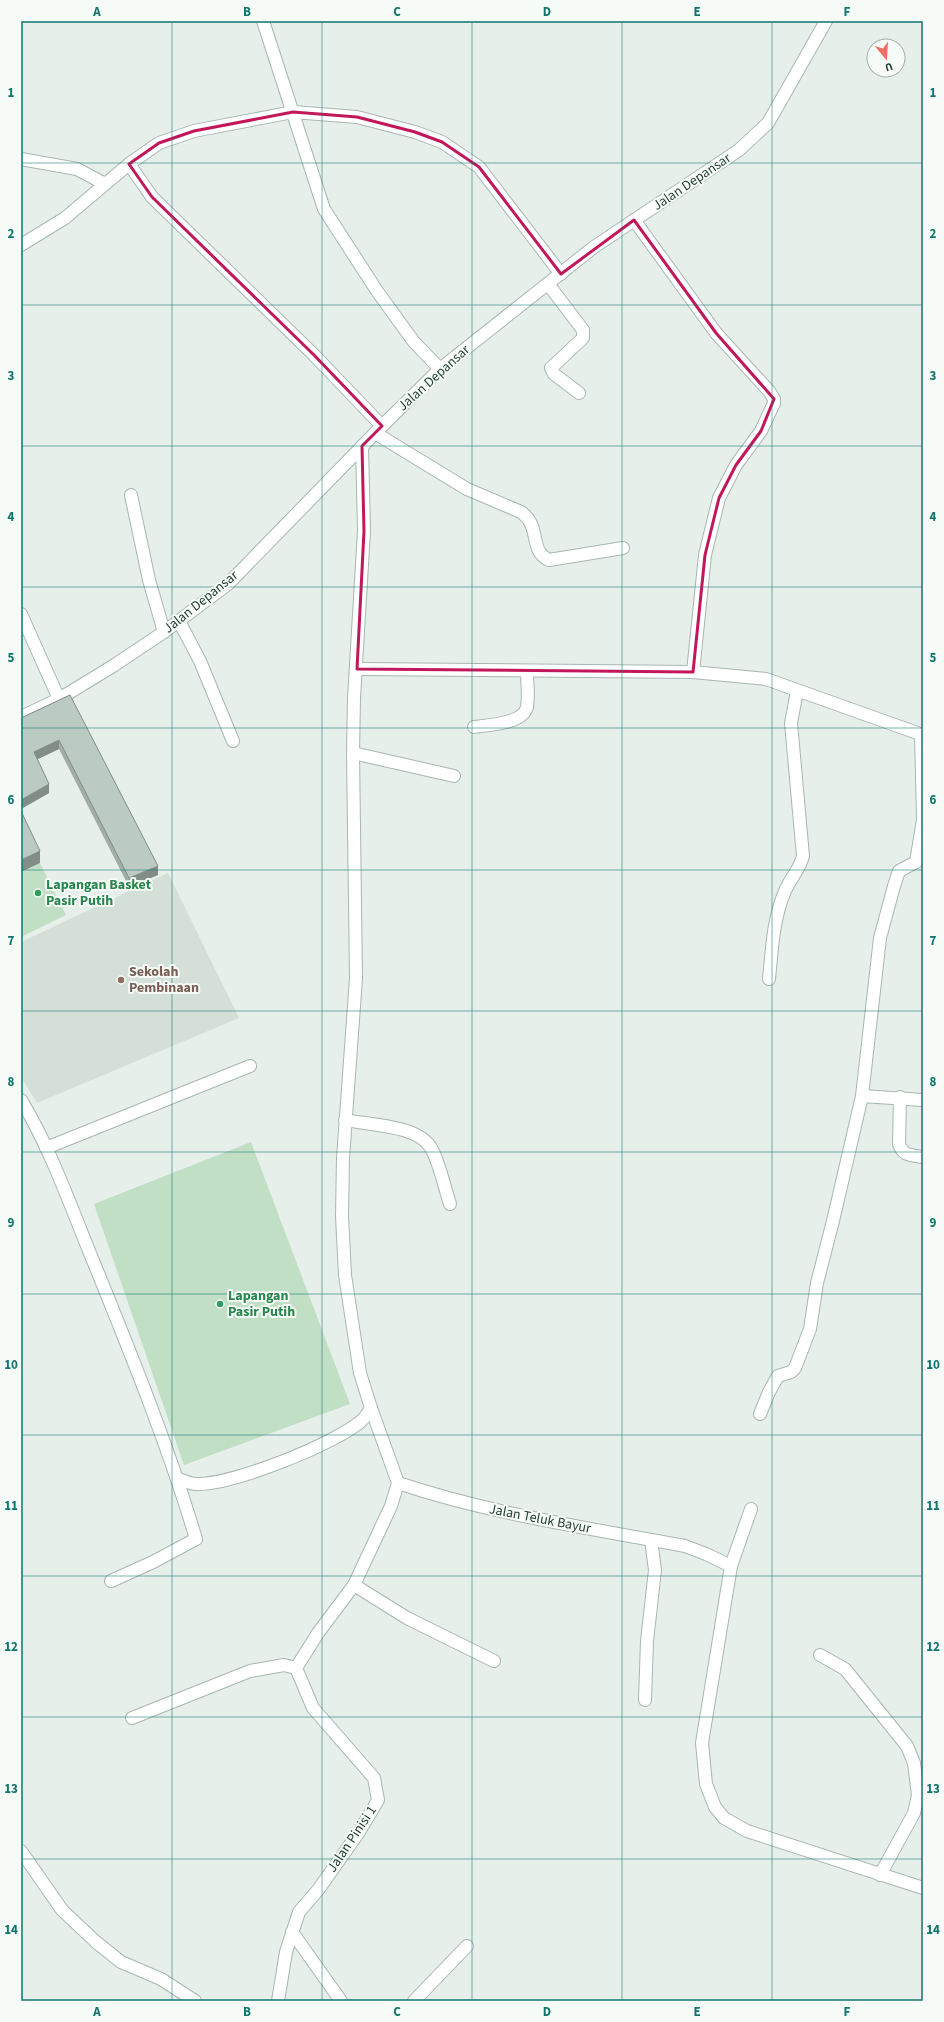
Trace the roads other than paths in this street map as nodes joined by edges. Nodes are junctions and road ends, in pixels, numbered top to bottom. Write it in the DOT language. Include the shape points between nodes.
graph roads {
  1 [pos="263,21"];
  2 [pos="826,21"];
  3 [pos="293,112"];
  4 [pos="21,159"];
  5 [pos="128,164"];
  6 [pos="105,184"];
  7 [pos="634,220"];
  8 [pos="21,245"];
  9 [pos="561,274"];
  10 [pos="548,284"];
  11 [pos="440,369"];
  12 [pos="579,393"];
  13 [pos="378,429"];
  14 [pos="362,446"];
  15 [pos="131,495"];
  16 [pos="623,548"];
  17 [pos="21,614"];
  18 [pos="179,621"];
  19 [pos="164,632"];
  20 [pos="357,669"];
  21 [pos="527,672"];
  22 [pos="693,672"];
  23 [pos="796,691"];
  24 [pos="58,699"];
  25 [pos="21,718"];
  26 [pos="474,727"];
  27 [pos="922,735"];
  28 [pos="233,741"];
  29 [pos="353,753"];
  30 [pos="454,776"];
  31 [pos="923,819"];
  32 [pos="769,979"];
  33 [pos="250,1066"];
  34 [pos="862,1096"];
  35 [pos="900,1097"];
  36 [pos="21,1100"];
  37 [pos="923,1100"];
  38 [pos="345,1120"];
  39 [pos="46,1148"];
  40 [pos="923,1157"];
  41 [pos="450,1204"];
  42 [pos="371,1408"];
  43 [pos="760,1414"];
  44 [pos="179,1479"];
  45 [pos="398,1483"];
  46 [pos="752,1509"];
  47 [pos="651,1540"];
  48 [pos="731,1566"];
  49 [pos="111,1581"];
  50 [pos="354,1585"];
  51 [pos="820,1655"];
  52 [pos="494,1661"];
  53 [pos="296,1668"];
  54 [pos="645,1700"];
  55 [pos="132,1718"];
  56 [pos="21,1851"];
  57 [pos="880,1875"];
  58 [pos="923,1888"];
  59 [pos="292,1932"];
  60 [pos="467,1946"];
  61 [pos="194,2001"];
  62 [pos="278,2001"];
  63 [pos="342,2001"];
  64 [pos="414,2001"];
  1 -- 3 [label="street"];
  2 -- 7 [label="street, Jalan Depansar" via="768,123 756,136"];
  3 -- 5 [label="street" via="194,131 159,143"];
  3 -- 9 [label="street" via="357,117 442,142 479,168"];
  3 -- 11 [label="street" via="324,209 377,292 414,342"];
  4 -- 6 [label="street" via="77,169"];
  5 -- 6 [label="street"];
  5 -- 13 [label="street" via="152,197 314,355"];
  6 -- 8 [label="street" via="65,218"];
  7 -- 9 [label="street, Jalan Depansar" via="594,246"];
  7 -- 22 [label="street" via="716,333 774,399 761,431 736,465 719,498 705,555"];
  9 -- 10 [label="street, Jalan Depansar"];
  10 -- 11 [label="street, Jalan Depansar"];
  10 -- 12 [label="street" via="583,330 583,338 551,368 554,374"];
  11 -- 13 [label="street, Jalan Depansar"];
  13 -- 14 [label="street, Jalan Depansar"];
  13 -- 16 [label="street" via="467,489 521,512 532,524 537,548 542,556 549,560"];
  14 -- 18 [label="street, Jalan Depansar" via="228,584"];
  14 -- 20 [label="street" via="364,531"];
  15 -- 19 [label="street" via="149,580"];
  17 -- 24 [label="street"];
  18 -- 19 [label="street, Jalan Depansar"];
  18 -- 28 [label="street" via="200,661"];
  19 -- 24 [label="street, Jalan Depansar"];
  20 -- 21 [label="street"];
  20 -- 29 [label="street"];
  21 -- 22 [label="street"];
  21 -- 26 [label="street" via="527,707 524,713 506,723"];
  22 -- 23 [label="street" via="766,679"];
  23 -- 27 [label="street"];
  23 -- 32 [label="street" via="791,722 803,856 800,866 785,890 776,918"];
  24 -- 25 [label="street, Jalan Depansar"];
  27 -- 31 [label="street"];
  29 -- 30 [label="street"];
  29 -- 38 [label="street" via="356,978"];
  31 -- 34 [label="street" via="916,862 903,868 897,876 880,938"];
  33 -- 39 [label="street"];
  34 -- 35 [label="street"];
  34 -- 43 [label="street" via="817,1283 810,1329 797,1366 791,1372 778,1376 768,1392"];
  35 -- 37 [label="street"];
  35 -- 40 [label="street" via="899,1144 908,1155"];
  36 -- 39 [label="street"];
  38 -- 41 [label="street" via="400,1129 425,1140 432,1149"];
  38 -- 42 [label="street" via="342,1246 360,1373"];
  39 -- 44 [label="street" via="140,1376"];
  42 -- 44 [label="street" via="360,1422 344,1433 254,1472 212,1483 194,1484"];
  42 -- 45 [label="street"];
  44 -- 49 [label="street" via="196,1539 154,1562"];
  45 -- 47 [label="street, Jalan Teluk Bayur" via="494,1510"];
  45 -- 50 [label="street" via="391,1506"];
  46 -- 48 [label="street"];
  47 -- 48 [label="street, Jalan Teluk Bayur" via="685,1546"];
  47 -- 54 [label="street" via="655,1570 647,1641"];
  48 -- 57 [label="street" via="702,1743 709,1795 724,1818 747,1831"];
  50 -- 52 [label="street" via="407,1618"];
  50 -- 53 [label="street" via="318,1632"];
  51 -- 57 [label="street" via="845,1669 907,1746 914,1762 918,1795 914,1813"];
  53 -- 55 [label="street" via="284,1665 250,1671"];
  53 -- 59 [label="street, Jalan Pinisi 1" via="313,1708 374,1778 378,1800 359,1832 299,1912"];
  56 -- 61 [label="street" via="62,1910 96,1942 121,1962 160,1979"];
  57 -- 58 [label="street"];
  59 -- 62 [label="street, Jalan Pinisi 1"];
  59 -- 63 [label="street"];
  60 -- 64 [label="street"];
}
